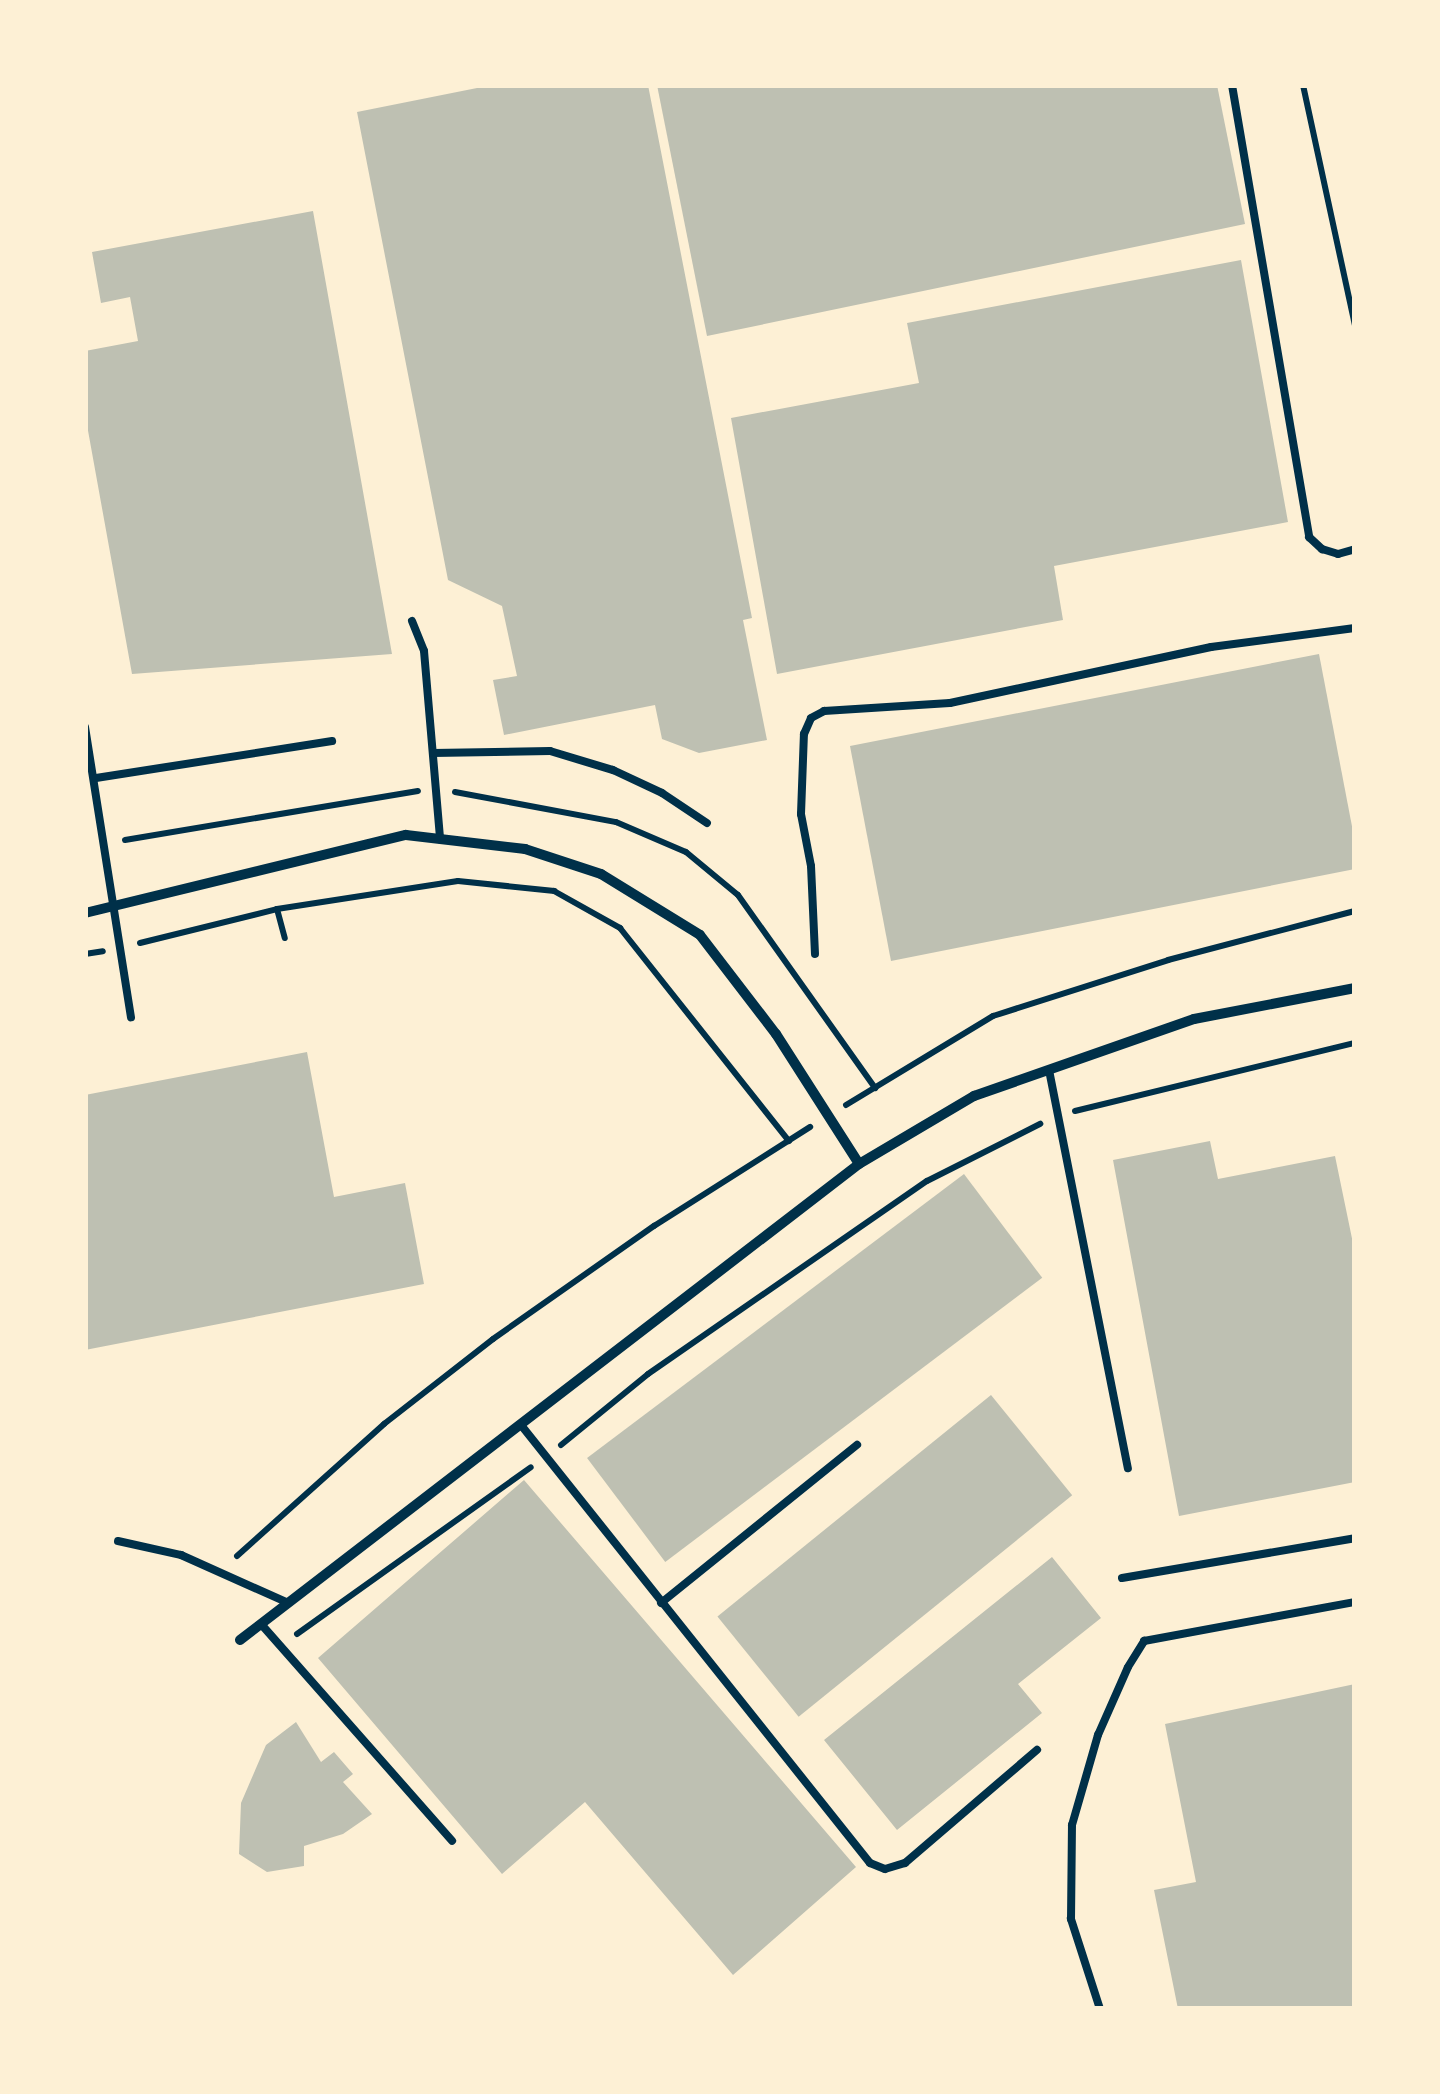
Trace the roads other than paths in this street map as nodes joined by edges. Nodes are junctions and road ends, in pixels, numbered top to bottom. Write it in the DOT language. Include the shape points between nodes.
graph roads {
  1 [pos="1232,85"];
  2 [pos="1355,548"];
  3 [pos="412,621"];
  4 [pos="1355,628"];
  5 [pos="85,727"];
  6 [pos="332,741"];
  7 [pos="433,753"];
  8 [pos="96,778"];
  9 [pos="707,823"];
  10 [pos="440,839"];
  11 [pos="116,907"];
  12 [pos="85,912"];
  13 [pos="814,954"];
  14 [pos="1355,988"];
  15 [pos="131,1017"];
  16 [pos="1049,1070"];
  17 [pos="859,1164"];
  18 [pos="521,1425"];
  19 [pos="857,1445"];
  20 [pos="1128,1468"];
  21 [pos="1355,1538"];
  22 [pos="118,1541"];
  23 [pos="1122,1578"];
  24 [pos="286,1602"];
  25 [pos="1355,1602"];
  26 [pos="661,1603"];
  27 [pos="261,1624"];
  28 [pos="240,1640"];
  29 [pos="1036,1750"];
  30 [pos="452,1840"];
  31 [pos="1100,2009"];
  1 -- 2 [label="lane" via="1308,537 1338,554"];
  3 -- 7 [label="lane" via="424,651"];
  4 -- 13 [label="lane" via="1211,648 950,703 824,711 812,718 804,734 801,814 811,866"];
  5 -- 8 [label="lane"];
  6 -- 8 [label="lane"];
  7 -- 9 [label="lane" via="550,751 613,770"];
  7 -- 10 [label="lane"];
  8 -- 11 [label="lane"];
  10 -- 11 [label="street" via="406,835"];
  10 -- 17 [label="street" via="526,848 601,874 700,935 776,1034"];
  11 -- 12 [label="street"];
  11 -- 15 [label="lane"];
  14 -- 16 [label="street" via="1194,1019"];
  16 -- 17 [label="street" via="974,1096"];
  16 -- 20 [label="lane"];
  17 -- 18 [label="street"];
  18 -- 24 [label="street"];
  18 -- 26 [label="lane"];
  19 -- 26 [label="lane"];
  21 -- 23 [label="lane"];
  22 -- 24 [label="lane" via="155,1546"];
  24 -- 27 [label="street"];
  25 -- 31 [label="lane" via="1144,1642 1128,1667 1098,1734 1072,1825 1071,1919"];
  26 -- 29 [label="lane" via="870,1863 885,1869 905,1863"];
  27 -- 28 [label="street"];
  27 -- 30 [label="lane"];
}
